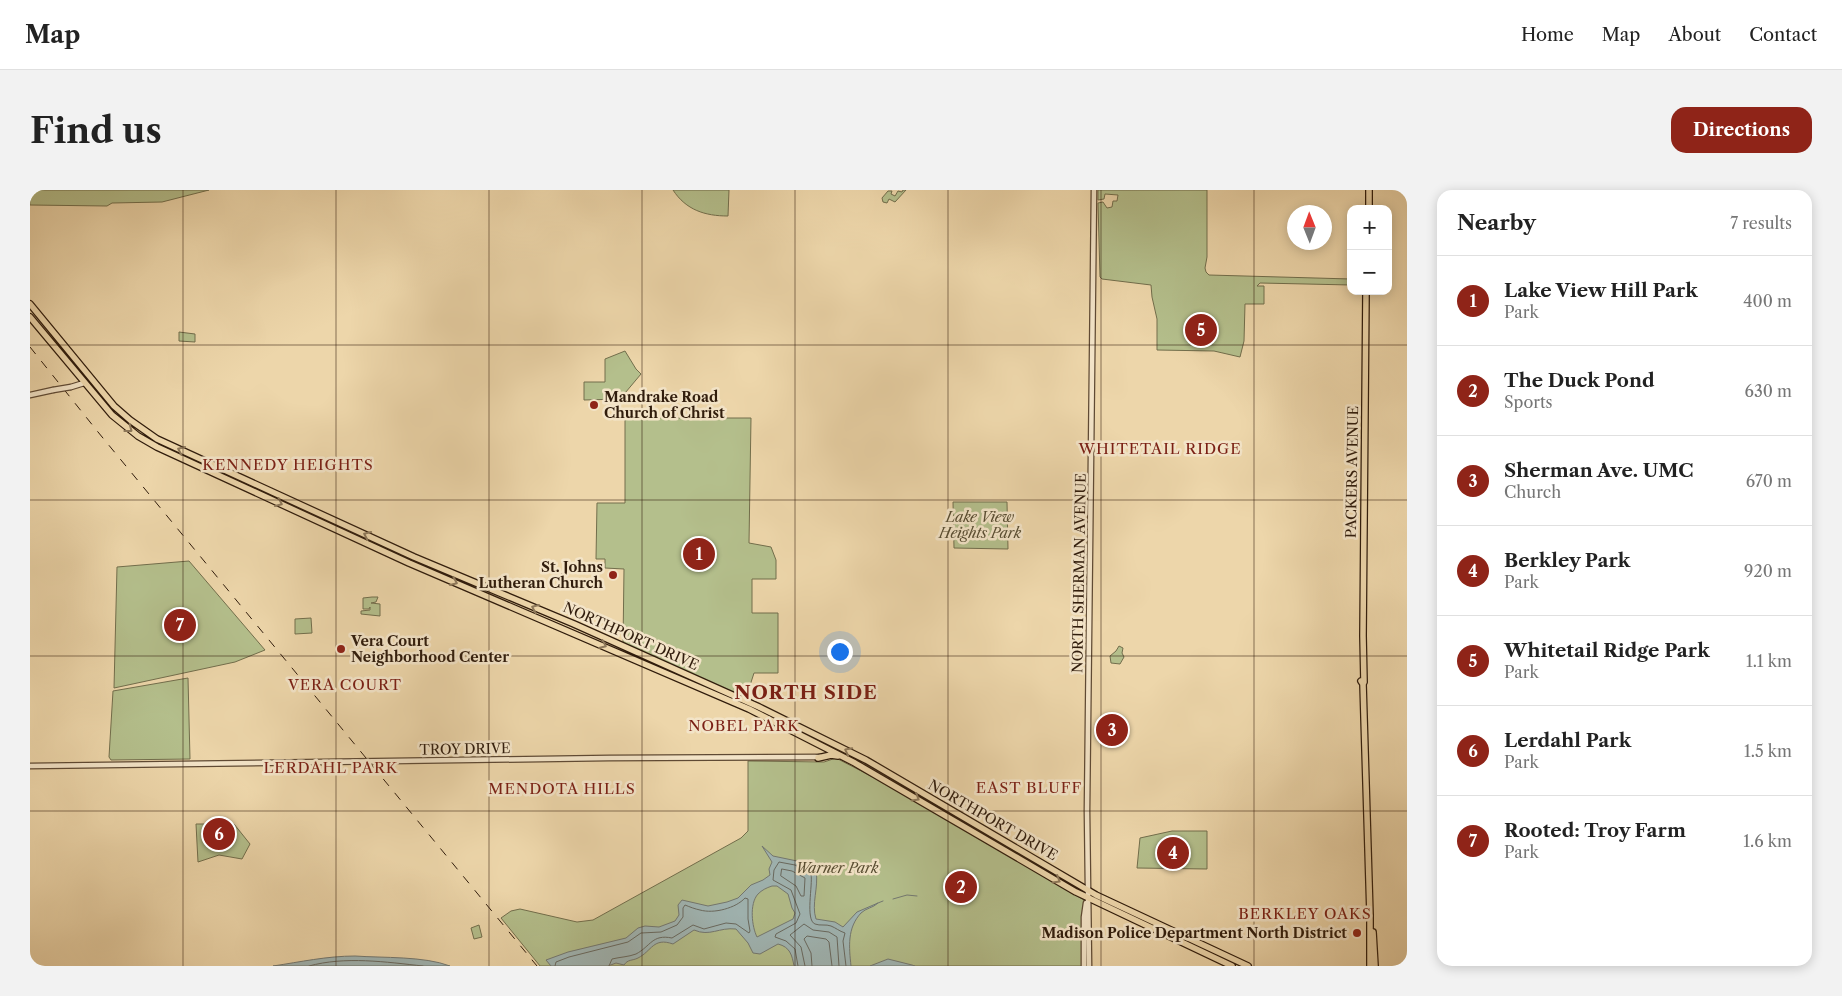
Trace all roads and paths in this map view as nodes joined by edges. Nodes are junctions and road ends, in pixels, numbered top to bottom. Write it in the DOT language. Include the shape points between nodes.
graph roads {
  1 [pos="1094,190"];
  2 [pos="1369,190"];
  3 [pos="1369,205"];
  4 [pos="1366,295"];
  5 [pos="30,304"];
  6 [pos="30,317"];
  7 [pos="58,339"];
  8 [pos="84,383"];
  9 [pos="30,395"];
  10 [pos="121,412"];
  11 [pos="758,713"];
  12 [pos="791,723"];
  13 [pos="829,745"];
  14 [pos="818,758"];
  15 [pos="855,763"];
  16 [pos="30,766"];
  17 [pos="865,768"];
  18 [pos="891,780"];
  19 [pos="1087,890"];
  20 [pos="1088,897"];
  21 [pos="1370,915"];
  22 [pos="1162,932"];
  23 [pos="1175,932"];
  24 [pos="1084,966"];
  25 [pos="1089,966"];
  26 [pos="1232,966"];
  27 [pos="1248,966"];
  28 [pos="1370,966"];
  29 [pos="1375,966"];
  1 -- 19 [label="street, NORTH SHERMAN AVENUE"];
  2 -- 3 [label="main road"];
  4 -- 21 [label="main road, PACKERS AVENUE" via="1362,653"];
  5 -- 7 [label="main road, NORTHPORT DRIVE"];
  6 -- 8 [label="main road, NORTHPORT DRIVE"];
  7 -- 8 [label="main road"];
  7 -- 10 [label="main road, NORTHPORT DRIVE"];
  8 -- 9 [label="street, bridge"];
  8 -- 10 [label="main road"];
  8 -- 11 [label="main road, NORTHPORT DRIVE, one-way" via="121,423 157,447 409,563"];
  12 -- 10 [label="main road, NORTHPORT DRIVE, one-way" via="627,647 414,557 157,439"];
  11 -- 12 [label="main road"];
  11 -- 13 [label="main road, NORTHPORT DRIVE"];
  12 -- 13 [label="main road, NORTHPORT DRIVE"];
  13 -- 14 [label="street" via="824,756"];
  13 -- 15 [label="main road, NORTHPORT DRIVE"];
  19 -- 13 [label="main road, NORTHPORT DRIVE, one-way" via="866,760"];
  14 -- 15 [label="main road" via="834,755"];
  14 -- 16 [label="street, TROY DRIVE"];
  15 -- 17 [label="main road, NORTHPORT DRIVE"];
  17 -- 18 [label="main road"];
  17 -- 20 [label="main road, NORTHPORT DRIVE, one-way"];
  19 -- 20 [label="street, NORTH SHERMAN AVENUE"];
  19 -- 23 [label="main road, NORTHPORT DRIVE"];
  20 -- 22 [label="main road, NORTHPORT DRIVE"];
  20 -- 24 [label="street, NORTH SHERMAN AVENUE" via="1084,917"];
  20 -- 25 [label="street, NORTH SHERMAN AVENUE"];
  21 -- 28 [label="main road, PACKERS AVENUE"];
  21 -- 29 [label="main road, PACKERS AVENUE"];
  22 -- 23 [label="main road"];
  22 -- 26 [label="main road, NORTHPORT DRIVE"];
  23 -- 27 [label="main road, NORTHPORT DRIVE"];
}
